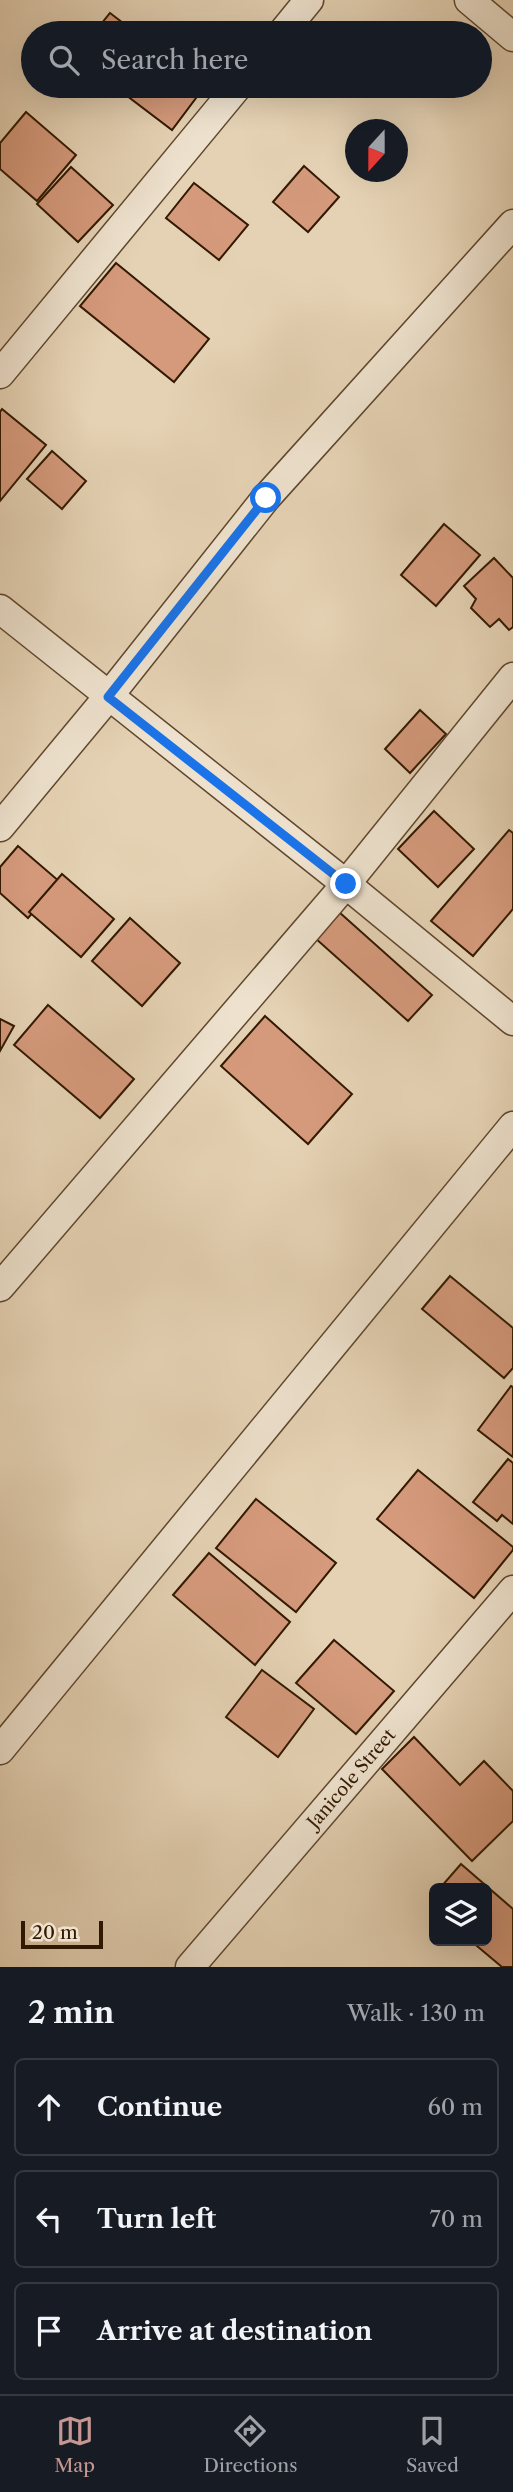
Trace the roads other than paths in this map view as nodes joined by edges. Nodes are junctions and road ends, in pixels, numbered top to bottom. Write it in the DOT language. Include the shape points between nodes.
graph roads {
  1 [pos="309,0"];
  2 [pos="469,0"];
  3 [pos="292,21"];
  4 [pos="513,37"];
  5 [pos="228,98"];
  6 [pos="513,224"];
  7 [pos="0,374"];
  8 [pos="0,609"];
  9 [pos="513,677"];
  10 [pos="108,697"];
  11 [pos="0,827"];
  12 [pos="346,884"];
  13 [pos="513,1021"];
  14 [pos="513,1126"];
  15 [pos="0,1285"];
  16 [pos="513,1590"];
  17 [pos="0,1750"];
  18 [pos="190,1967"];
  1 -- 3 [label="street"];
  2 -- 4 [label="street"];
  5 -- 7 [label="street"];
  6 -- 10 [label="street" via="266,498"];
  8 -- 10 [label="street"];
  9 -- 12 [label="street"];
  10 -- 11 [label="street"];
  10 -- 12 [label="street"];
  12 -- 13 [label="street"];
  12 -- 15 [label="street"];
  14 -- 17 [label="street"];
  16 -- 18 [label="street, Janicole Street"];
}
